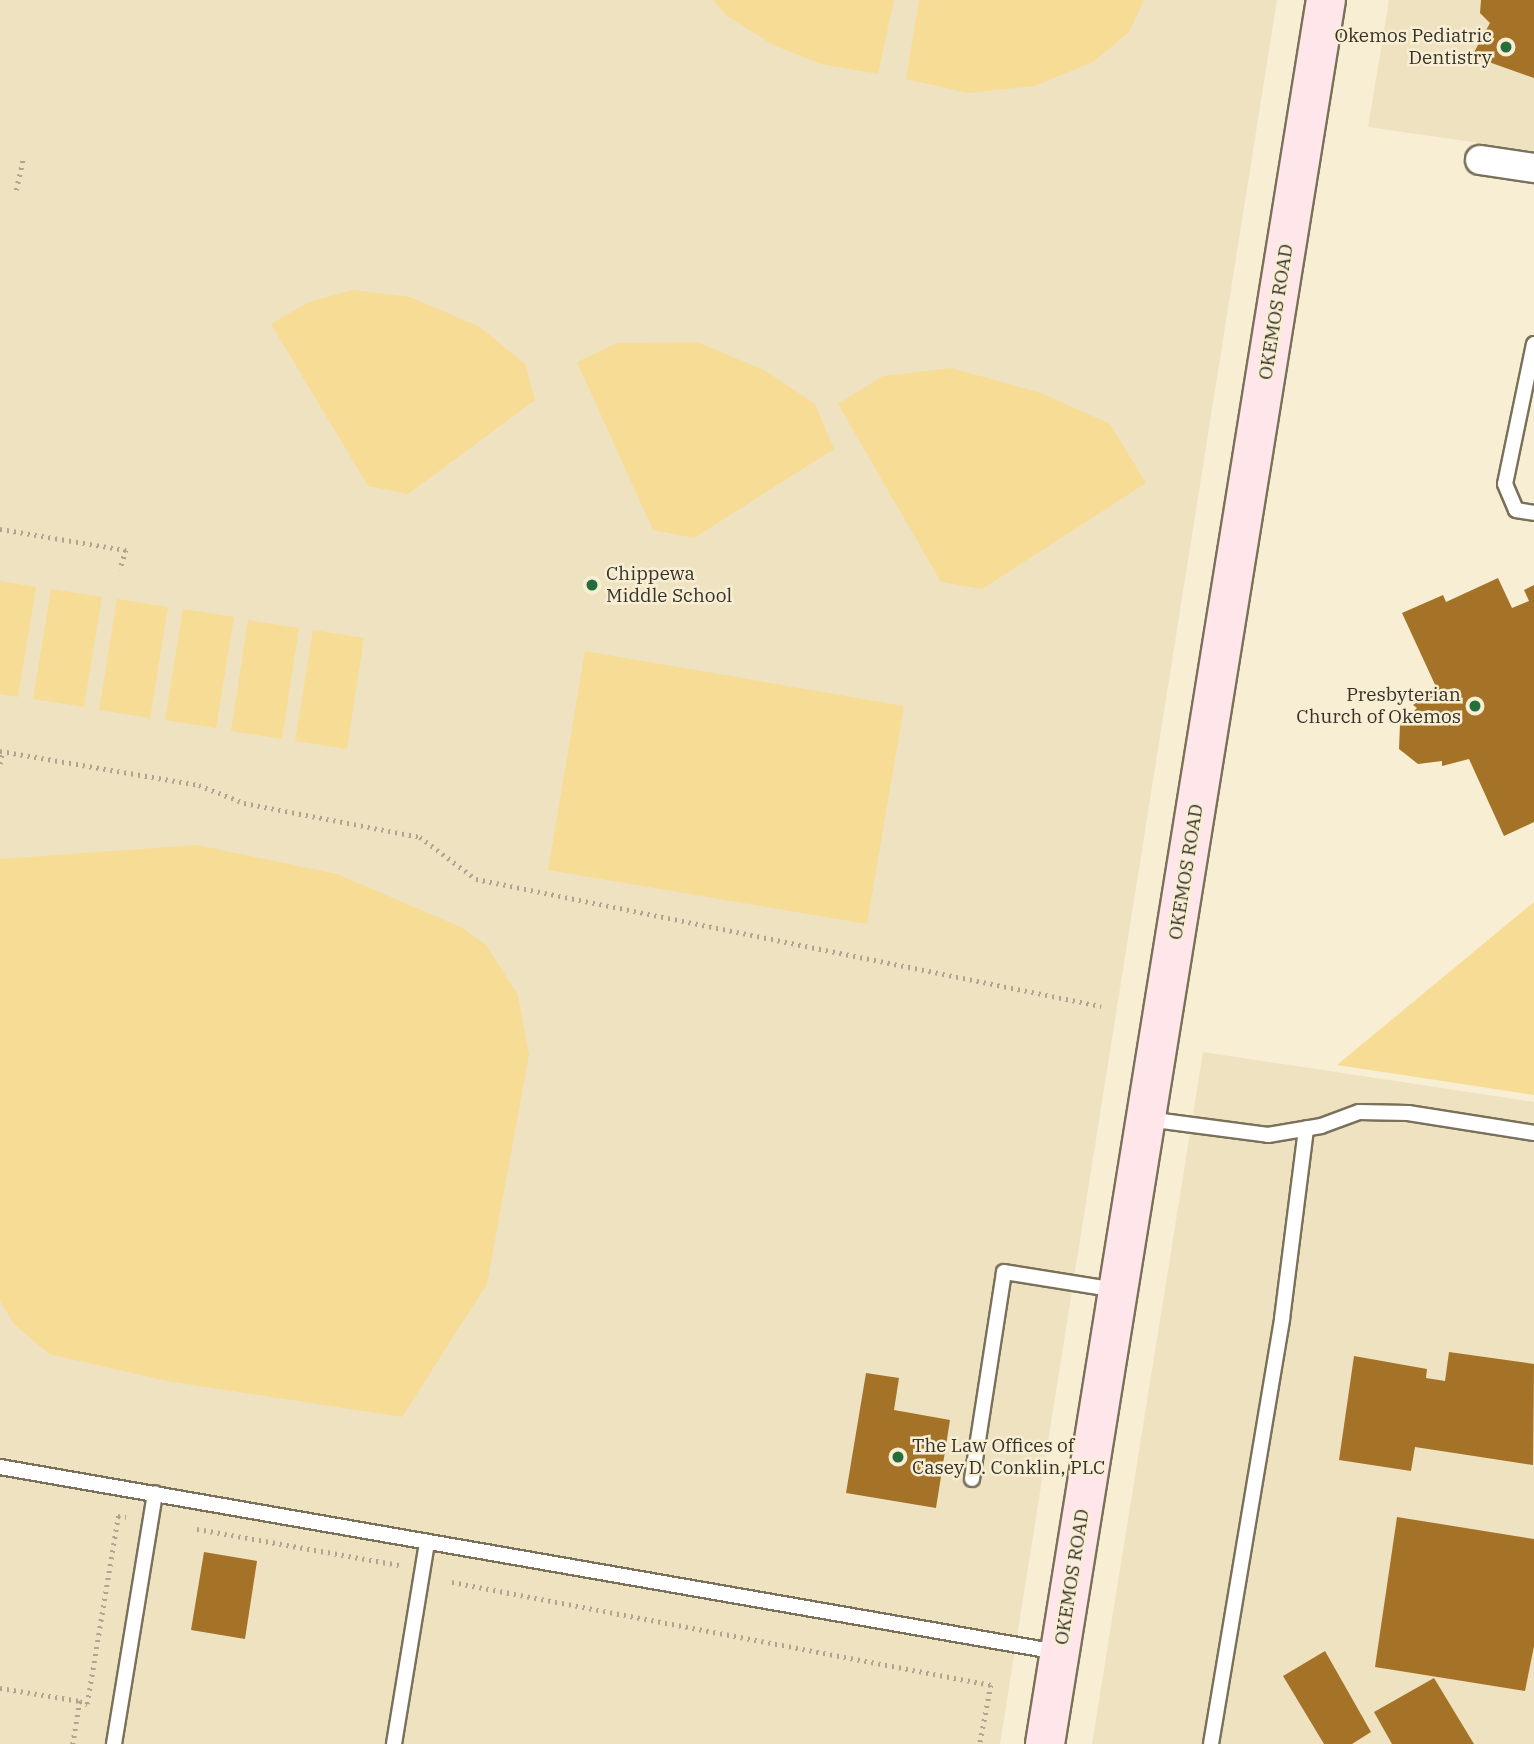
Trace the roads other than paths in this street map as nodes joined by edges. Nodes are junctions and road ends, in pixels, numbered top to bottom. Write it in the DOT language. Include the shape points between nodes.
graph roads {
  1 [pos="1326,0"];
  2 [pos="1480,160"];
  3 [pos="1534,168"];
  4 [pos="1534,344"];
  5 [pos="1534,513"];
  6 [pos="1146,1119"];
  7 [pos="1306,1129"];
  8 [pos="1534,1133"];
  9 [pos="1118,1291"];
  10 [pos="0,1467"];
  11 [pos="972,1479"];
  12 [pos="155,1493"];
  13 [pos="427,1542"];
  14 [pos="1060,1652"];
  15 [pos="114,1744"];
  16 [pos="394,1744"];
  17 [pos="1045,1744"];
  18 [pos="1211,1744"];
  1 -- 6 [label="main road, OKEMOS ROAD"];
  2 -- 3 [label="street"];
  4 -- 5 [label="lane" via="1505,484 1516,510"];
  6 -- 7 [label="lane" via="1268,1135"];
  6 -- 9 [label="main road, OKEMOS ROAD"];
  7 -- 8 [label="lane" via="1359,1112"];
  7 -- 18 [label="lane" via="1282,1319"];
  9 -- 11 [label="lane" via="1004,1272"];
  9 -- 14 [label="main road, OKEMOS ROAD"];
  10 -- 12 [label="lane"];
  12 -- 13 [label="lane"];
  12 -- 15 [label="lane"];
  13 -- 14 [label="lane"];
  13 -- 16 [label="lane"];
  14 -- 17 [label="main road, OKEMOS ROAD"];
}
